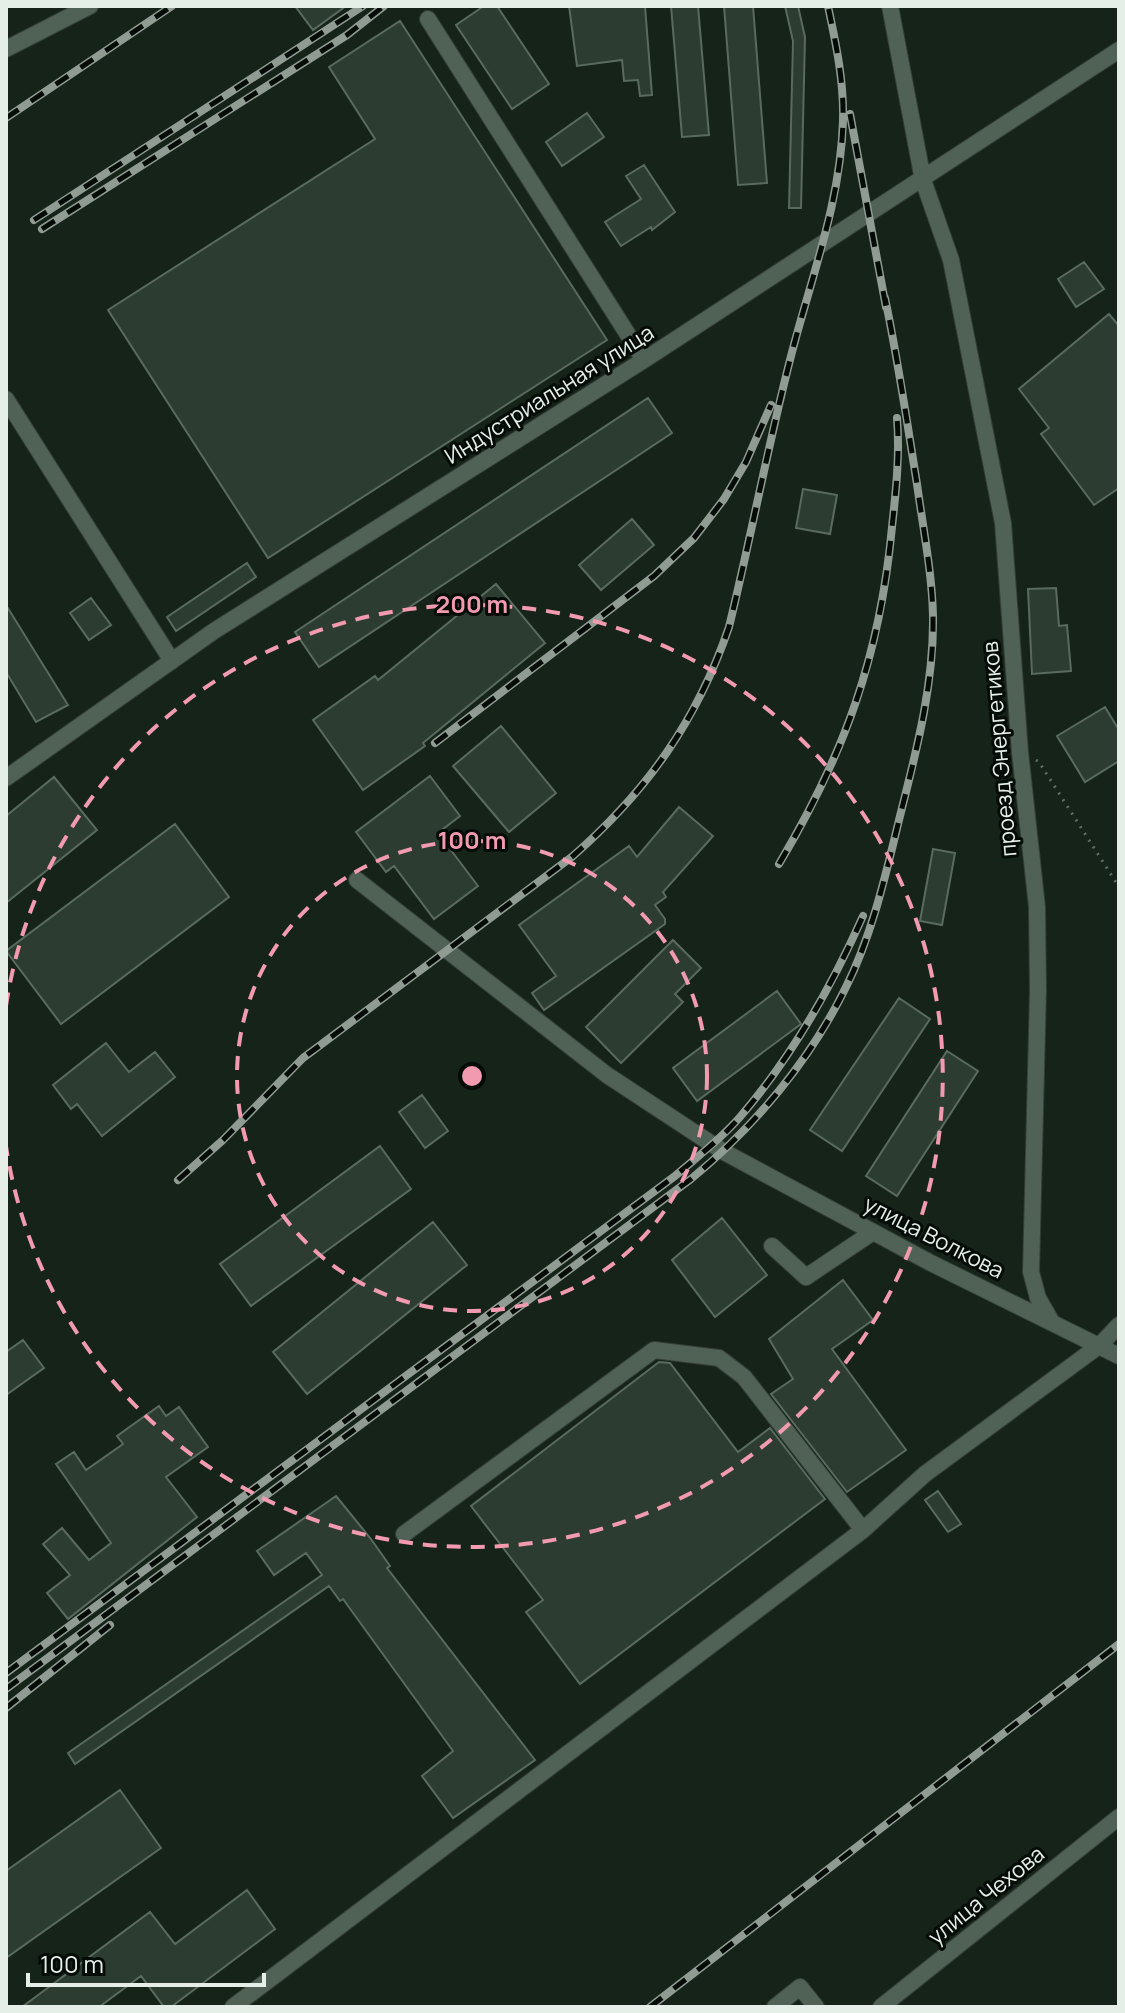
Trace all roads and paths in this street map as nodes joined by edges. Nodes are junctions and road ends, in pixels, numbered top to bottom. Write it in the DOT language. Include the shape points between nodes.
graph roads {
  1 [pos="90,6"];
  2 [pos="890,6"];
  3 [pos="428,19"];
  4 [pos="6,49"];
  5 [pos="1119,50"];
  6 [pos="923,180"];
  7 [pos="644,360"];
  8 [pos="6,399"];
  9 [pos="172,661"];
  10 [pos="1020,752"];
  11 [pos="6,778"];
  12 [pos="357,880"];
  13 [pos="1119,887"];
  14 [pos="873,1232"];
  15 [pos="772,1246"];
  16 [pos="1050,1319"];
  17 [pos="1119,1325"];
  18 [pos="1100,1345"];
  19 [pos="1119,1356"];
  20 [pos="863,1530"];
  21 [pos="404,1534"];
  22 [pos="1119,1817"];
  23 [pos="233,2007"];
  24 [pos="775,2007"];
  25 [pos="816,2007"];
  26 [pos="881,2007"];
  1 -- 4 [label="street"];
  2 -- 6 [label="street, проезд Энергетиков"];
  3 -- 7 [label="street"];
  5 -- 6 [label="street, Индустриальная улица"];
  6 -- 7 [label="street, Индустриальная улица"];
  6 -- 10 [label="street, проезд Энергетиков" via="951,260 1003,523"];
  7 -- 9 [label="street, Индустриальная улица"];
  8 -- 9 [label="street"];
  9 -- 11 [label="street, Индустриальная улица"];
  10 -- 13 [label="path" via="1039,762"];
  10 -- 16 [label="street, проезд Энергетиков" via="1037,907 1031,1272"];
  12 -- 14 [label="street, улица Волкова" via="607,1075 730,1155"];
  14 -- 15 [label="street" via="806,1277"];
  14 -- 16 [label="street, улица Волкова"];
  16 -- 18 [label="street, улица Волкова"];
  17 -- 18 [label="street"];
  18 -- 19 [label="street, улица Волкова"];
  18 -- 20 [label="street" via="925,1474"];
  20 -- 21 [label="street" via="744,1377 719,1358 654,1350"];
  20 -- 23 [label="street"];
  22 -- 26 [label="street, улица Чехова"];
  24 -- 25 [label="street" via="800,1987"];
}
